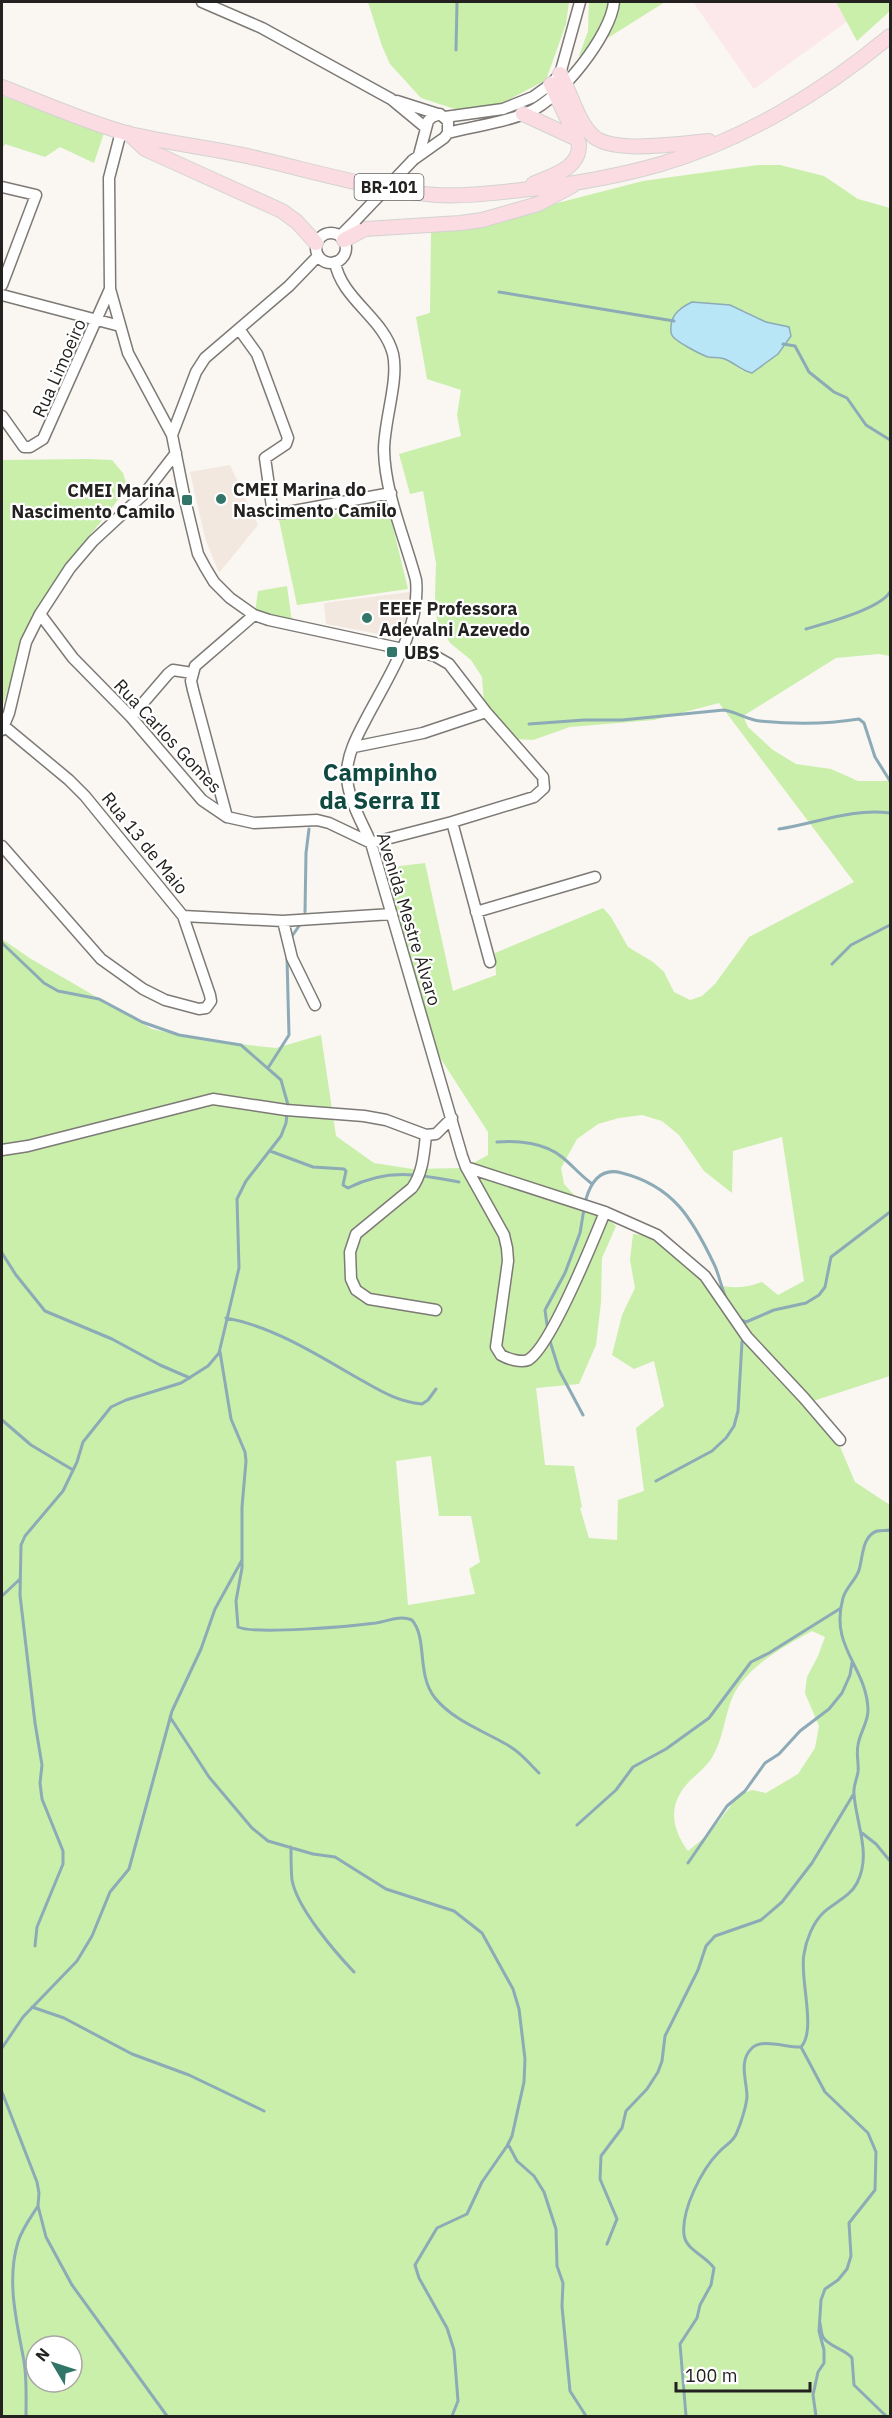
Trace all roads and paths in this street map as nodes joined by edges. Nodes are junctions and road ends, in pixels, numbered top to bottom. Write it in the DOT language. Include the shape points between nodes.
graph roads {
  1 [pos="581,2"];
  2 [pos="614,2"];
  3 [pos="207,3"];
  4 [pos="891,36"];
  5 [pos="558,84"];
  6 [pos="2,87"];
  7 [pos="391,99"];
  8 [pos="523,114"];
  9 [pos="442,115"];
  10 [pos="426,130"];
  11 [pos="125,132"];
  12 [pos="446,135"];
  13 [pos="577,139"];
  14 [pos="723,140"];
  15 [pos="416,157"];
  16 [pos="580,182"];
  17 [pos="2,187"];
  18 [pos="521,190"];
  19 [pos="342,238"];
  20 [pos="317,250"];
  21 [pos="335,262"];
  22 [pos="2,285"];
  23 [pos="110,289"];
  24 [pos="2,295"];
  25 [pos="98,321"];
  26 [pos="120,326"];
  27 [pos="239,329"];
  28 [pos="2,416"];
  29 [pos="172,435"];
  30 [pos="176,453"];
  31 [pos="391,493"];
  32 [pos="40,614"];
  33 [pos="254,615"];
  34 [pos="397,647"];
  35 [pos="192,673"];
  36 [pos="486,712"];
  37 [pos="131,717"];
  38 [pos="3,728"];
  39 [pos="354,747"];
  40 [pos="227,817"];
  41 [pos="452,822"];
  42 [pos="371,843"];
  43 [pos="2,846"];
  44 [pos="595,877"];
  45 [pos="476,912"];
  46 [pos="392,914"];
  47 [pos="183,916"];
  48 [pos="283,921"];
  49 [pos="489,962"];
  50 [pos="315,1005"];
  51 [pos="452,1118"];
  52 [pos="426,1135"];
  53 [pos="2,1150"];
  54 [pos="466,1167"];
  55 [pos="605,1212"];
  56 [pos="436,1310"];
  57 [pos="840,1440"];
  1 -- 5 [label="street"];
  2 -- 5 [label="street" via="605,30"];
  3 -- 7 [label="street" via="262,28"];
  4 -- 14 [label="main road, BR-101" via="804,98"];
  5 -- 8 [label="street" via="536,108"];
  5 -- 9 [label="street" via="503,109"];
  5 -- 13 [label="main road"];
  5 -- 14 [label="main road" via="586,128 601,142 652,145"];
  6 -- 11 [label="main road, BR-101"];
  7 -- 9 [label="street"];
  7 -- 10 [label="street"];
  8 -- 12 [label="street"];
  8 -- 13 [label="main road"];
  9 -- 10 [label="street" via="430,118"];
  9 -- 12 [label="street" via="448,121"];
  10 -- 12 [label="street" via="435,140"];
  10 -- 15 [label="street"];
  11 -- 18 [label="main road, BR-101" via="414,192 462,195"];
  11 -- 20 [label="main road" via="145,149 282,211 297,222"];
  11 -- 23 [label="street" via="109,178"];
  12 -- 15 [label="street"];
  13 -- 18 [label="main road" via="579,153 568,168"];
  14 -- 16 [label="main road, BR-101" via="659,165"];
  15 -- 19 [label="street, bridge"];
  16 -- 18 [label="main road, BR-101"];
  16 -- 19 [label="main road" via="538,204 498,216 460,223 365,229"];
  17 -- 22 [label="street" via="36,195"];
  19 -- 20 [label="street" via="328,233 320,237"];
  19 -- 21 [label="street" via="345,252"];
  20 -- 21 [label="street" via="326,262"];
  20 -- 27 [label="street" via="289,286"];
  21 -- 31 [label="street, Avenida Mestre Álvaro" via="340,280 387,340 393,357 384,450"];
  23 -- 25 [label="street, Rua Limoeiro"];
  23 -- 26 [label="street"];
  24 -- 25 [label="street"];
  25 -- 26 [label="street"];
  25 -- 28 [label="street, Rua Limoeiro" via="46,436 39,443 24,447"];
  26 -- 29 [label="street" via="128,353"];
  27 -- 29 [label="street" via="205,358"];
  27 -- 31 [label="street" via="257,354 288,438 286,444 265,458 275,511 283,513"];
  29 -- 30 [label="street"];
  30 -- 32 [label="street" via="141,498 77,559"];
  30 -- 33 [label="street" via="198,554 214,582"];
  31 -- 34 [label="street, Avenida Mestre Álvaro" via="418,591 415,611"];
  32 -- 37 [label="street, Rua Carlos Gomes" via="73,658"];
  32 -- 38 [label="street" via="26,642"];
  33 -- 34 [label="street"];
  33 -- 35 [label="street" via="201,658"];
  34 -- 36 [label="street" via="449,664"];
  34 -- 39 [label="street, Avenida Mestre Álvaro"];
  35 -- 37 [label="street" via="173,670"];
  35 -- 40 [label="street" via="193,690"];
  36 -- 39 [label="street" via="423,733"];
  36 -- 41 [label="street" via="545,783 542,792 534,797"];
  37 -- 40 [label="street, Rua Carlos Gomes" via="202,800"];
  38 -- 47 [label="street, Rua 13 de Maio" via="85,796"];
  39 -- 42 [label="street, Avenida Mestre Álvaro" via="348,763 348,782"];
  40 -- 42 [label="street, Rua Carlos Gomes" via="254,823 317,820"];
  41 -- 42 [label="street"];
  41 -- 45 [label="street"];
  42 -- 46 [label="street, Avenida Mestre Álvaro"];
  43 -- 47 [label="street" via="101,959 165,1000 206,1008 210,995"];
  44 -- 45 [label="street"];
  45 -- 49 [label="street"];
  46 -- 48 [label="street, Rua 13 de Maio"];
  46 -- 51 [label="street, Avenida Mestre Álvaro"];
  47 -- 48 [label="street, Rua 13 de Maio"];
  48 -- 50 [label="street" via="292,958"];
  51 -- 52 [label="street" via="436,1134"];
  51 -- 54 [label="street, Avenida Mestre Álvaro"];
  52 -- 53 [label="street" via="364,1116 206,1100"];
  52 -- 56 [label="street" via="417,1182 356,1234 350,1252 351,1279 369,1299"];
  54 -- 55 [label="street"];
  54 -- 55 [label="street, Avenida Mestre Álvaro" via="504,1235 507,1248 496,1347 506,1358 526,1360 545,1339"];
  55 -- 57 [label="street" via="657,1235 698,1269 747,1337"];
}
